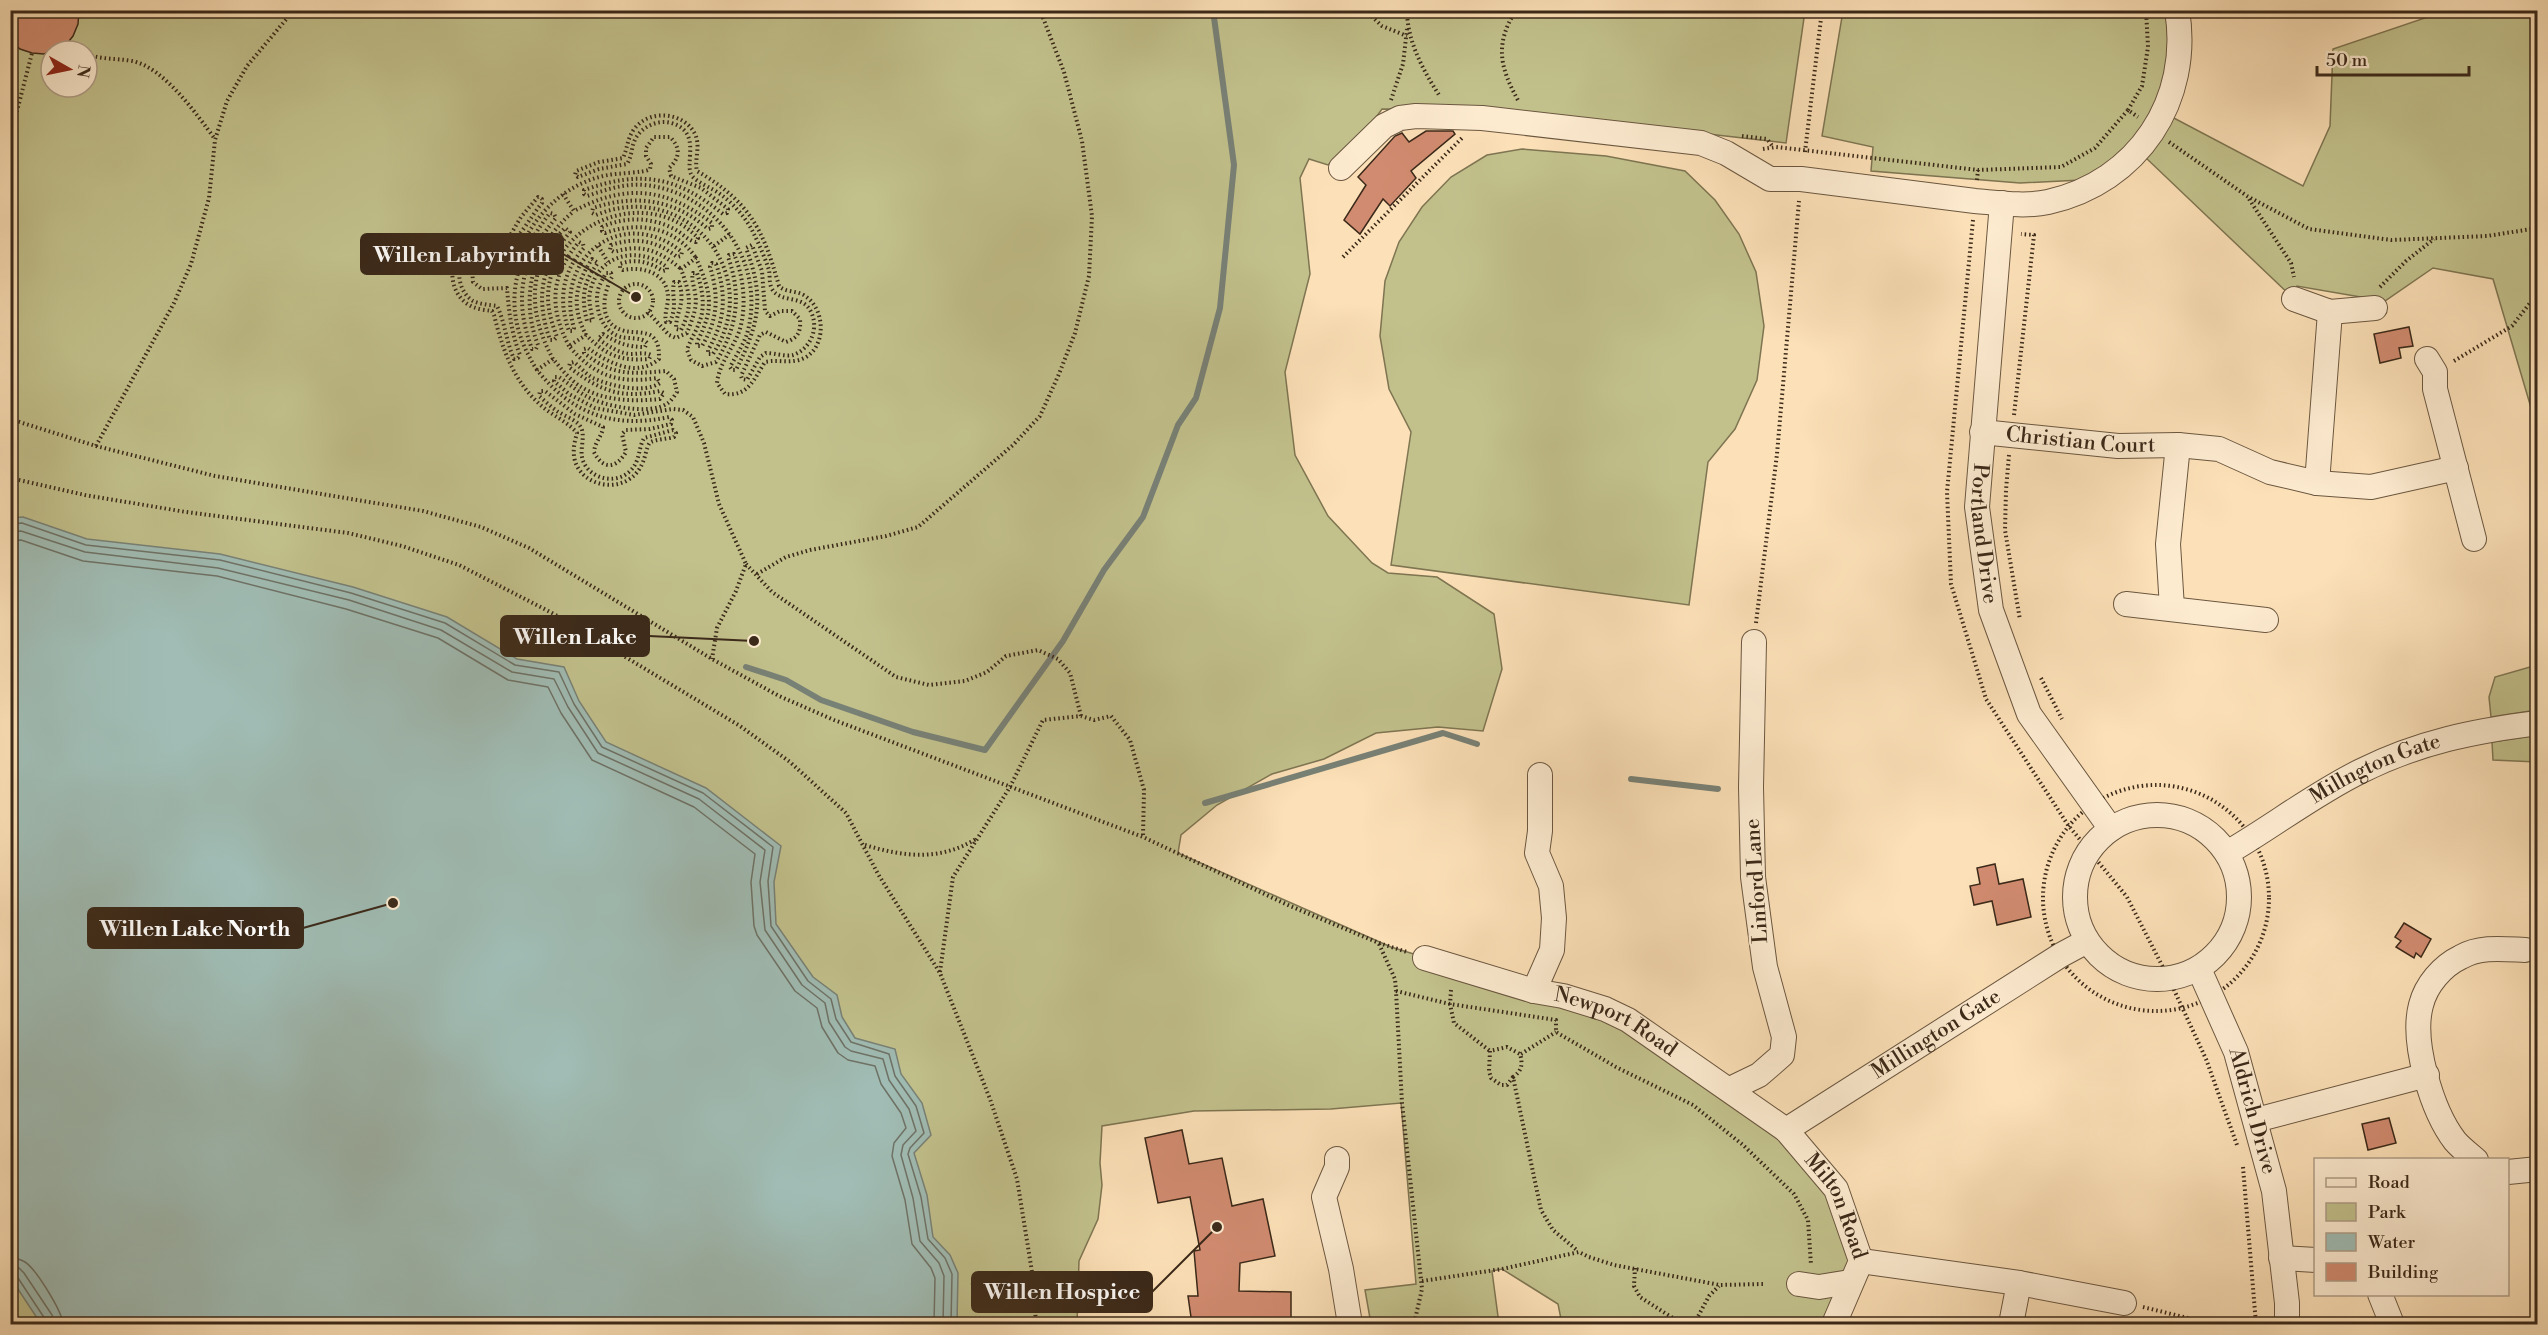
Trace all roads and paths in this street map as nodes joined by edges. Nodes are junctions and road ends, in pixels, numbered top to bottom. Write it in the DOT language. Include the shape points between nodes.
graph roads {
  1 [pos="294,10"];
  2 [pos="1040,10"];
  3 [pos="1365,10"];
  4 [pos="1407,10"];
  5 [pos="1516,10"];
  6 [pos="1822,10"];
  7 [pos="2146,10"];
  8 [pos="2177,10"];
  9 [pos="1407,22"];
  10 [pos="1407,36"];
  11 [pos="32,53"];
  12 [pos="99,59"];
  13 [pos="2128,110"];
  14 [pos="1532,124"];
  15 [pos="1384,126"];
  16 [pos="1462,126"];
  17 [pos="2154,127"];
  18 [pos="1731,135"];
  19 [pos="10,138"];
  20 [pos="215,140"];
  21 [pos="1773,147"];
  22 [pos="1805,150"];
  23 [pos="1341,168"];
  24 [pos="1801,179"];
  25 [pos="563,194"];
  26 [pos="2247,196"];
  27 [pos="2002,203"];
  28 [pos="574,211"];
  29 [pos="2538,228"];
  30 [pos="1973,229"];
  31 [pos="2000,231"];
  32 [pos="730,234"];
  33 [pos="2434,238"];
  34 [pos="598,246"];
  35 [pos="714,246"];
  36 [pos="1343,257"];
  37 [pos="696,258"];
  38 [pos="608,262"];
  39 [pos="681,269"];
  40 [pos="2294,299"];
  41 [pos="2538,299"];
  42 [pos="2375,309"];
  43 [pos="648,312"];
  44 [pos="2330,312"];
  45 [pos="586,335"];
  46 [pos="569,346"];
  47 [pos="553,359"];
  48 [pos="2431,365"];
  49 [pos="537,370"];
  50 [pos="10,419"];
  51 [pos="1982,432"];
  52 [pos="2012,435"];
  53 [pos="2178,445"];
  54 [pos="96,446"];
  55 [pos="2456,468"];
  56 [pos="10,478"];
  57 [pos="2317,483"];
  58 [pos="2474,539"];
  59 [pos="746,564"];
  60 [pos="757,574"];
  61 [pos="2126,604"];
  62 [pos="2172,608"];
  63 [pos="2266,620"];
  64 [pos="2021,625"];
  65 [pos="1754,642"];
  66 [pos="711,659"];
  67 [pos="2038,673"];
  68 [pos="1081,716"];
  69 [pos="2538,723"];
  70 [pos="2066,727"];
  71 [pos="1540,775"];
  72 [pos="1010,787"];
  73 [pos="2091,803"];
  74 [pos="2111,829"];
  75 [pos="1143,837"];
  76 [pos="978,838"];
  77 [pos="2254,838"];
  78 [pos="865,844"];
  79 [pos="2227,854"];
  80 [pos="2087,940"];
  81 [pos="1379,943"];
  82 [pos="2524,950"];
  83 [pos="2061,955"];
  84 [pos="1425,958"];
  85 [pos="2199,969"];
  86 [pos="940,973"];
  87 [pos="1451,990"];
  88 [pos="1396,991"];
  89 [pos="1534,991"];
  90 [pos="2212,997"];
  91 [pos="1450,1004"];
  92 [pos="1556,1032"];
  93 [pos="1490,1051"];
  94 [pos="1520,1054"];
  95 [pos="2427,1076"];
  96 [pos="1513,1077"];
  97 [pos="1730,1089"];
  98 [pos="2256,1120"];
  99 [pos="1786,1130"];
  100 [pos="2474,1158"];
  101 [pos="1336,1159"];
  102 [pos="2538,1169"];
  103 [pos="2509,1172"];
  104 [pos="1579,1252"];
  105 [pos="2281,1258"];
  106 [pos="2314,1260"];
  107 [pos="1635,1268"];
  108 [pos="1855,1272"];
  109 [pos="1033,1278"];
  110 [pos="1422,1281"];
  111 [pos="2019,1283"];
  112 [pos="1763,1284"];
  113 [pos="971,1285"];
  114 [pos="1809,1285"];
  115 [pos="1720,1286"];
  116 [pos="2380,1296"];
  117 [pos="2124,1303"];
  118 [pos="1036,1324"];
  119 [pos="1347,1324"];
  120 [pos="1414,1324"];
  121 [pos="1682,1324"];
  122 [pos="1694,1324"];
  123 [pos="1834,1324"];
  124 [pos="2011,1324"];
  125 [pos="2212,1324"];
  126 [pos="2287,1324"];
  127 [pos="2392,1324"];
  1 -- 20 [label="path" via="247,66 227,101"];
  2 -- 60 [label="path" via="1067,83 1082,141 1092,216 1089,276 1074,333 1040,416 1013,445 918,527 786,557"];
  3 -- 10 [label="path" via="1382,26"];
  4 -- 9 [label="path"];
  5 -- 14 [label="path" via="1503,41 1503,68"];
  6 -- 22 [label="path"];
  7 -- 13 [label="path" via="2148,47 2142,86"];
  8 -- 17 [label="street" via="2177,73 2164,113"];
  9 -- 10 [label="path"];
  9 -- 16 [label="path" via="1424,70"];
  10 -- 15 [label="path"];
  11 -- 19 [label="path"];
  12 -- 20 [label="path" via="134,61 155,73 187,102"];
  13 -- 17 [label="path"];
  13 -- 22 [label="path" via="2095,148 2061,166 1978,170"];
  14 -- 16 [label="street"];
  14 -- 24 [label="street" via="1701,144 1770,178"];
  15 -- 16 [label="street" via="1416,116"];
  15 -- 23 [label="street"];
  16 -- 36 [label="path"];
  17 -- 26 [label="path" via="2161,136"];
  17 -- 27 [label="street" via="2129,161 2087,189 2046,202"];
  18 -- 21 [label="path" via="1767,139"];
  20 -- 54 [label="path" via="209,198 191,264"];
  22 -- 24 [label="path"];
  24 -- 27 [label="street"];
  24 -- 65 [label="path" via="1777,454"];
  25 -- 28 [label="path"];
  25 -- 32 [label="path" via="603,176 645,172 651,164 646,156 649,143 654,137 670,137 679,153 669,168 671,176 701,189 728,209 727,213 671,183 648,179 611,181 584,190 584,194 643,185 670,190 715,215"];
  25 -- 49 [label="path" via="536,220 521,243 514,264 507,268 493,259 480,259 472,269 473,282 482,289 507,288 518,358 514,359 505,339 497,306 474,302 463,291 461,262 476,247 490,244 506,248 512,244 542,200 538,197 508,239 485,238 469,243 458,253 452,280 458,295 469,306 492,311 513,373 531,397 577,433 573,455 582,473 592,481 617,486 627,481 642,467 651,442 674,437 676,433 673,430 644,438 639,458 631,471 621,477 606,479 592,474 582,461 583,431 579,424 555,410 539,396 540,391 603,428 594,452 598,460 611,465 620,462 626,452 622,434 626,430 650,429 672,420 669,417 646,422 618,421 595,416 550,387"];
  26 -- 33 [label="path" via="2309,229 2391,240"];
  26 -- 40 [label="path" via="2291,263 2296,286"];
  27 -- 31 [label="street, Portland Drive"];
  28 -- 35 [label="path" via="615,194 645,192 667,196 693,208 712,223 712,228 682,210 639,199 612,202 593,208 592,213 635,206 658,208 698,229"];
  28 -- 49 [label="path" via="546,240 535,263 528,294 536,349 532,349 524,328 521,295 527,261 554,214 550,213 535,232 521,259 513,295 518,331"];
  29 -- 33 [label="path" via="2487,236"];
  30 -- 31 [label="path"];
  31 -- 51 [label="street, Portland Drive"];
  31 -- 52 [label="path" via="2034,235"];
  32 -- 35 [label="path"];
  32 -- 43 [label="path" via="742,259 751,304 747,334 732,370 736,370 752,338 757,313 756,275 746,248 752,245 762,271 765,311 770,316 792,311 800,319 801,330 795,339 786,342 766,332 760,335 741,376 747,380 766,353 791,356 806,348 814,335 814,320 810,308 800,300 779,295 771,288 768,270 742,216 723,196 692,177 688,168 690,140 682,130 673,123 658,122 644,128 634,141 627,164 578,177 576,171 623,158 627,140 648,118 664,114 682,120 694,133 699,151 697,171 741,203 768,246 779,286 804,295 817,309 821,330 815,349 805,358 789,363 765,362 747,389 736,396 725,394 717,383 718,372 739,332 743,305 740,268 734,254 728,257 737,303 729,340 716,362 702,366 691,360 687,350 703,304 697,273 691,276 695,311 687,333 676,338 669,335"];
  33 -- 42 [label="path" via="2381,285"];
  34 -- 38 [label="path"];
  34 -- 39 [label="path" via="627,233 653,235 672,244 682,252 681,256 652,242 628,240 611,245 610,250 650,249"];
  34 -- 46 [label="path" via="574,274 569,294 573,331 569,331 563,315 562,293 568,270 583,244 579,242 561,268 555,292 557,316"];
  35 -- 37 [label="path" via="728,278 731,303 728,325 712,354 708,350 722,320 721,277 712,263 717,299 714,322 702,346 697,346 708,316 708,286"];
  37 -- 39 [label="path"];
  37 -- 47 [label="path" via="678,240 654,228 633,226 602,231 602,227 613,222 645,220 665,225 696,242 698,238 668,218 634,213 590,226 569,244 553,270 548,296 557,337 550,340 542,310 543,283 551,258 570,232 565,228 545,254 534,295 537,324"];
  38 -- 39 [label="path" via="629,254 645,254 667,267 663,271 629,261 620,264 623,270 637,267 652,272 663,283 668,295 666,322 670,322 674,312 674,282 679,282 681,311 675,325 681,330 690,297"];
  38 -- 45 [label="path" via="590,293 591,322 586,321 584,292 596,260 592,259 582,275 577,312"];
  40 -- 44 [label="street"];
  41 -- 48 [label="path" via="2512,326"];
  42 -- 44 [label="street"];
  43 -- 43 [label="path" via="653,303 648,288 638,284 623,290 619,300 622,311 632,317"];
  44 -- 57 [label="street"];
  45 -- 46 [label="path"];
  45 -- 59 [label="path" via="602,351 619,358 649,359 651,355 628,354 598,339 603,334 631,347 648,343 644,339 617,336 603,324 597,309 598,290 606,273 610,273 604,308 611,321 622,331 647,333 654,338 659,359 639,368 617,366 588,348 584,353 618,372 666,371 674,378 677,392 668,403 657,407 624,407 587,397 559,377 554,381 595,408 634,416 684,410 693,417 704,443 719,504"];
  46 -- 47 [label="path" via="582,362 612,378 657,378 660,383 638,388 611,384 570,363 569,367 589,383 626,395 660,391 663,396 633,402 602,396 574,382"];
  47 -- 49 [label="path"];
  48 -- 55 [label="street"];
  50 -- 54 [label="path"];
  51 -- 52 [label="street, Christian Court"];
  51 -- 73 [label="street, Portland Drive" via="1977,507 1991,610 2029,714"];
  52 -- 53 [label="street, Christian Court" via="2118,446"];
  52 -- 64 [label="path" via="2005,530"];
  53 -- 57 [label="street, Christian Court" via="2218,449 2270,472"];
  53 -- 62 [label="street, Christian Court" via="2168,544"];
  54 -- 66 [label="path" via="215,476 423,511 481,527 529,548"];
  55 -- 57 [label="street, Christian Court" via="2371,487"];
  55 -- 58 [label="street"];
  56 -- 78 [label="path" via="175,511 348,533 459,565 554,614 740,726 790,762 846,813"];
  59 -- 60 [label="path"];
  59 -- 66 [label="path" via="717,628"];
  60 -- 68 [label="path" via="772,592 896,677 929,685 965,681 987,672 1006,656 1038,650 1058,658 1070,673"];
  61 -- 62 [label="street"];
  62 -- 63 [label="street"];
  65 -- 97 [label="street, Linford Lane" via="1753,877 1764,967 1784,1037 1782,1055 1759,1075"];
  66 -- 72 [label="path" via="823,715"];
  67 -- 70 [label="path"];
  68 -- 72 [label="path" via="1043,720"];
  68 -- 75 [label="path" via="1094,720 1111,716 1130,740 1144,790"];
  69 -- 77 [label="street, Millngton Gate" via="2456,735 2399,754 2359,771"];
  71 -- 89 [label="street" via="1537,853 1551,886 1554,918 1552,950"];
  72 -- 75 [label="path"];
  72 -- 76 [label="path"];
  73 -- 74 [label="street, Portland Drive"];
  73 -- 77 [label="path" via="2135,786 2178,786 2218,802"];
  73 -- 83 [label="path" via="2068,825 2047,866 2043,914 2049,937"];
  74 -- 79 [label="street" via="2131,819 2152,815 2174,817 2213,836"];
  74 -- 80 [label="street" via="2089,851 2079,872 2075,895 2078,919"];
  75 -- 81 [label="path"];
  76 -- 78 [label="path" via="952,852 935,855 898,854"];
  76 -- 86 [label="path" via="953,878"];
  77 -- 79 [label="street, Millngton Gate"];
  77 -- 90 [label="path" via="2267,875 2267,921 2249,963"];
  78 -- 86 [label="path" via="878,874"];
  79 -- 85 [label="street" via="2240,895 2237,917 2229,938"];
  80 -- 83 [label="street, Millington Gate"];
  80 -- 85 [label="street" via="2106,962 2131,976 2169,979"];
  81 -- 84 [label="path"];
  81 -- 88 [label="path" via="1395,979"];
  82 -- 95 [label="street" via="2485,949 2461,956 2435,976 2421,1004 2418,1033"];
  83 -- 90 [label="path" via="2072,975 2087,989 2124,1007 2164,1011"];
  83 -- 99 [label="street, Millington Gate"];
  84 -- 89 [label="street, Newport Road"];
  85 -- 90 [label="street, Aldrich Drive"];
  86 -- 109 [label="path" via="1017,1179"];
  87 -- 91 [label="path"];
  88 -- 91 [label="path"];
  88 -- 110 [label="path" via="1402,1103"];
  89 -- 97 [label="street, Newport Road" via="1563,996 1628,1020"];
  90 -- 98 [label="street, Aldrich Drive" via="2236,1052"];
  91 -- 92 [label="path" via="1556,1020"];
  91 -- 93 [label="path" via="1454,1023"];
  92 -- 94 [label="path"];
  92 -- 114 [label="path" via="1693,1105 1780,1180 1794,1194 1808,1220 1812,1259"];
  93 -- 94 [label="path" via="1507,1047"];
  93 -- 96 [label="path" via="1491,1078 1507,1085"];
  94 -- 96 [label="path" via="1520,1071"];
  95 -- 98 [label="street"];
  95 -- 100 [label="street" via="2439,1115 2456,1142"];
  96 -- 104 [label="path" via="1541,1210 1554,1230"];
  97 -- 99 [label="street, Newport Road"];
  98 -- 105 [label="street, Aldrich Drive" via="2274,1191"];
  99 -- 108 [label="street, Milton Road" via="1836,1190"];
  101 -- 119 [label="street" via="1337,1167 1324,1197 1341,1269"];
  102 -- 103 [label="street"];
  104 -- 107 [label="path"];
  104 -- 110 [label="path"];
  105 -- 106 [label="street"];
  105 -- 126 [label="street, Aldrich Drive"];
  107 -- 115 [label="path"];
  107 -- 121 [label="path" via="1634,1286 1640,1297"];
  108 -- 111 [label="street"];
  108 -- 114 [label="street"];
  108 -- 123 [label="street, Milton Road"];
  109 -- 113 [label="path"];
  109 -- 118 [label="path"];
  110 -- 120 [label="path"];
  111 -- 117 [label="street"];
  111 -- 124 [label="street"];
  112 -- 115 [label="path"];
  115 -- 122 [label="path" via="1709,1296"];
  116 -- 127 [label="street"];
  117 -- 125 [label="path"];
}
